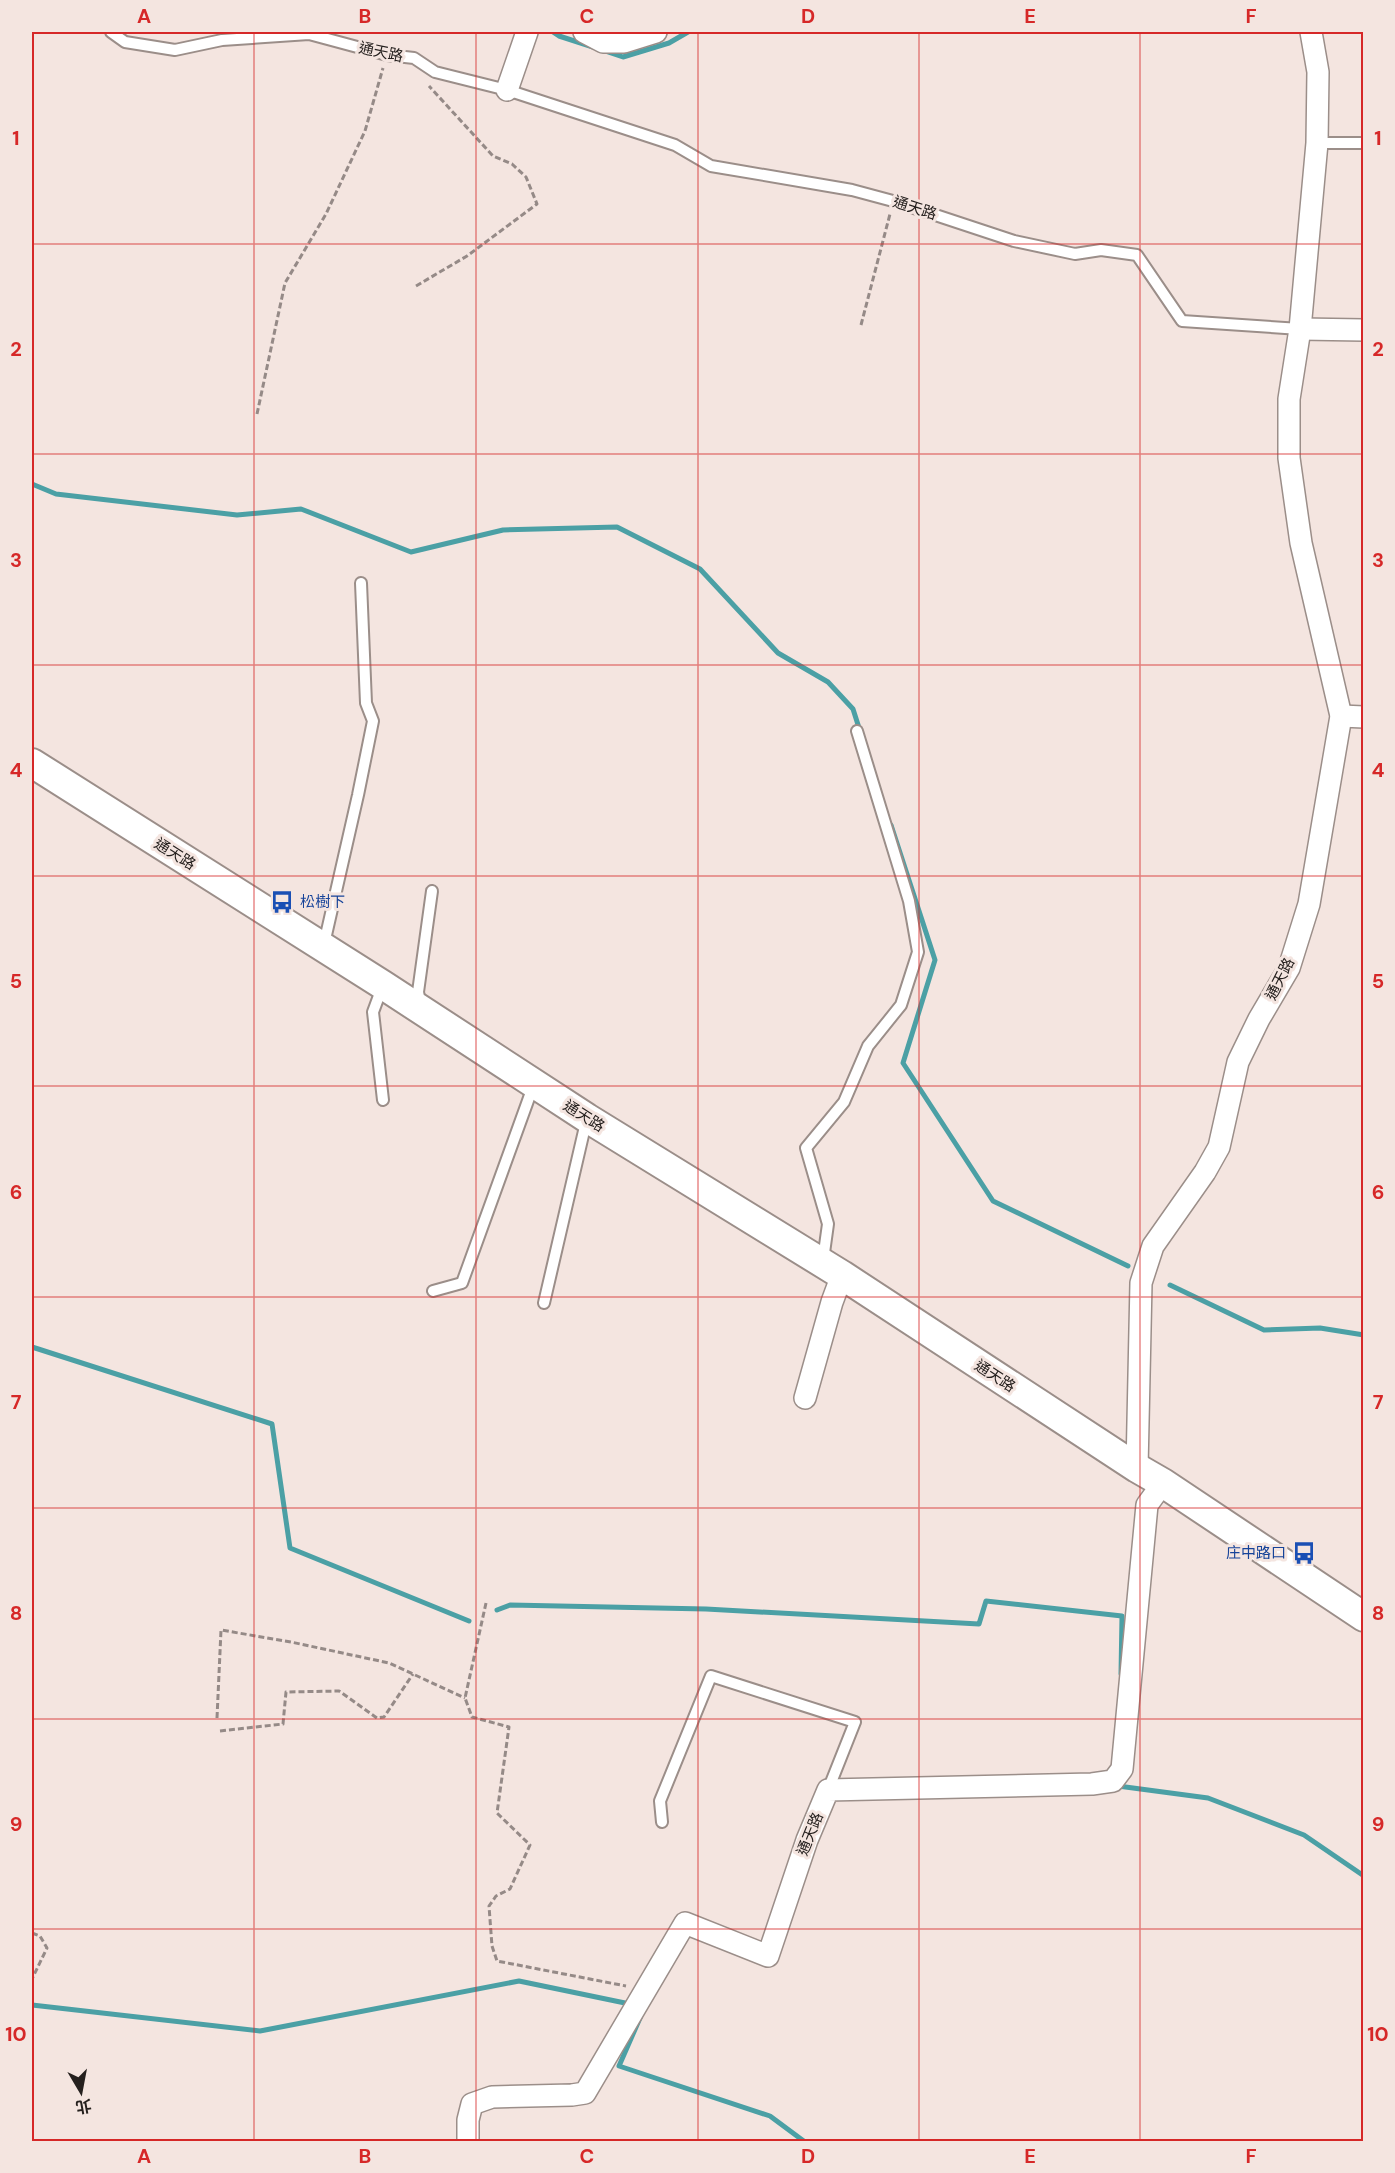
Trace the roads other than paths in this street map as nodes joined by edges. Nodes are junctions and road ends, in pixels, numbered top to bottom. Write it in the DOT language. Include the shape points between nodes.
graph roads {
  1 [pos="111,32"];
  2 [pos="527,32"];
  3 [pos="584,32"];
  4 [pos="656,32"];
  5 [pos="1311,32"];
  6 [pos="507,90"];
  7 [pos="1364,143"];
  8 [pos="1317,144"];
  9 [pos="1300,329"];
  10 [pos="1364,330"];
  11 [pos="361,583"];
  12 [pos="1341,716"];
  13 [pos="1364,717"];
  14 [pos="857,731"];
  15 [pos="32,763"];
  16 [pos="432,891"];
  17 [pos="323,948"];
  18 [pos="383,985"];
  19 [pos="421,1009"];
  20 [pos="534,1084"];
  21 [pos="382,1100"];
  22 [pos="587,1118"];
  23 [pos="832,1269"];
  24 [pos="433,1291"];
  25 [pos="544,1303"];
  26 [pos="805,1398"];
  27 [pos="1137,1468"];
  28 [pos="1163,1483"];
  29 [pos="1364,1617"];
  30 [pos="828,1790"];
  31 [pos="662,1822"];
  32 [pos="468,2142"];
  1 -- 6 [label="lane, 通天路" via="125,42 175,50 222,40 309,34 387,55 414,58 435,72"];
  2 -- 6 [label="street"];
  3 -- 4 [label="street" via="603,42 624,42"];
  5 -- 8 [label="street, 通天路" via="1318,72"];
  6 -- 9 [label="lane, 通天路" via="675,145 711,166 852,190 1014,241 1076,254 1101,250 1137,255 1182,321"];
  7 -- 8 [label="lane"];
  8 -- 9 [label="street, 通天路"];
  9 -- 10 [label="street"];
  9 -- 12 [label="street, 通天路" via="1289,399 1289,458 1301,543"];
  11 -- 17 [label="lane" via="366,704 373,721"];
  12 -- 13 [label="street"];
  12 -- 27 [label="street, 通天路" via="1309,904 1289,968 1238,1062 1219,1147 1154,1246 1141,1283"];
  14 -- 23 [label="lane" via="909,901 918,952 901,1005 868,1047 844,1102 806,1148 828,1224"];
  15 -- 17 [label="street, 通天路"];
  16 -- 19 [label="lane" via="418,992"];
  17 -- 18 [label="street, 通天路"];
  18 -- 19 [label="street, 通天路"];
  18 -- 21 [label="lane" via="373,1012"];
  19 -- 20 [label="street, 通天路"];
  20 -- 22 [label="street, 通天路"];
  20 -- 24 [label="lane" via="462,1283"];
  22 -- 23 [label="street, 通天路"];
  22 -- 25 [label="lane"];
  23 -- 26 [label="street" via="832,1302"];
  23 -- 27 [label="street, 通天路"];
  27 -- 28 [label="street, 通天路"];
  28 -- 29 [label="street, 通天路"];
  28 -- 30 [label="street" via="1147,1505 1122,1769 1113,1780 1092,1784"];
  30 -- 31 [label="lane" via="855,1722 711,1676 660,1802"];
  30 -- 32 [label="street, 通天路" via="768,1956 685,1923 585,2093 492,2097 472,2104"];
}
